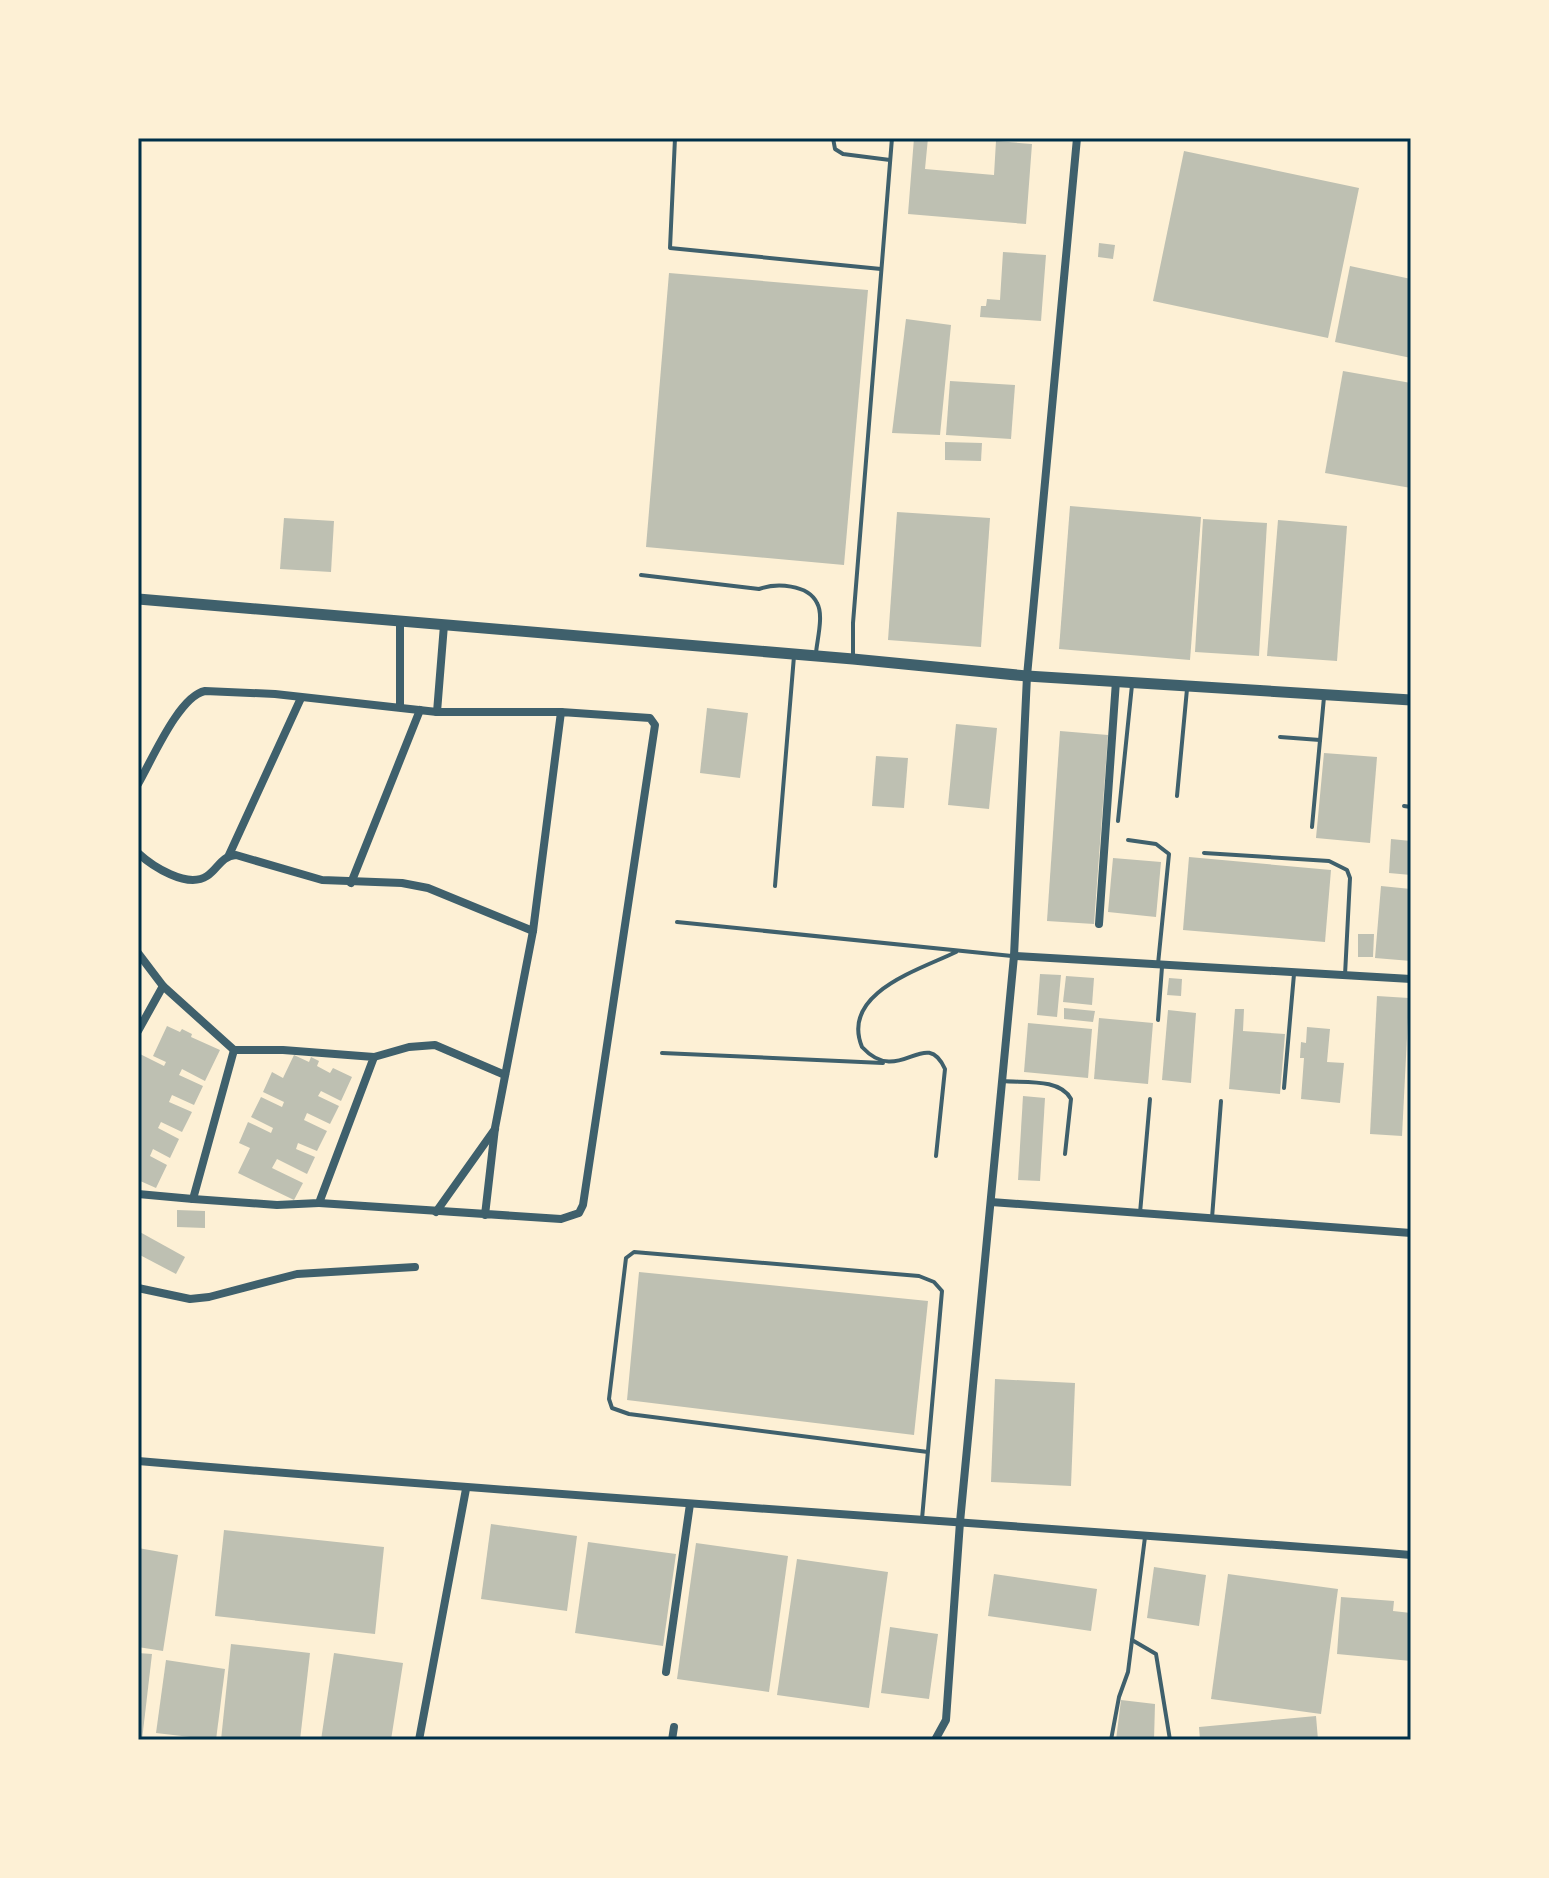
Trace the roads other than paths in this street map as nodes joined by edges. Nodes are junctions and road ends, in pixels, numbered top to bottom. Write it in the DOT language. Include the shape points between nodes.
graph roads {
  1 [pos="675,138"];
  2 [pos="833,138"];
  3 [pos="892,138"];
  4 [pos="1077,138"];
  5 [pos="890,160"];
  6 [pos="881,269"];
  7 [pos="641,575"];
  8 [pos="138,599"];
  9 [pos="400,622"];
  10 [pos="444,625"];
  11 [pos="794,654"];
  12 [pos="816,656"];
  13 [pos="853,659"];
  14 [pos="1027,676"];
  15 [pos="1116,681"];
  16 [pos="1132,683"];
  17 [pos="1187,686"];
  18 [pos="1324,695"];
  19 [pos="301,698"];
  20 [pos="1411,700"];
  21 [pos="400,707"];
  22 [pos="420,710"];
  23 [pos="437,712"];
  24 [pos="561,712"];
  25 [pos="1280,737"];
  26 [pos="1320,740"];
  27 [pos="138,784"];
  28 [pos="1177,796"];
  29 [pos="1404,806"];
  30 [pos="1411,807"];
  31 [pos="1118,821"];
  32 [pos="1312,827"];
  33 [pos="1128,840"];
  34 [pos="138,853"];
  35 [pos="1204,853"];
  36 [pos="229,855"];
  37 [pos="351,883"];
  38 [pos="775,886"];
  39 [pos="677,922"];
  40 [pos="1099,924"];
  41 [pos="533,931"];
  42 [pos="958,950"];
  43 [pos="138,953"];
  44 [pos="1014,956"];
  45 [pos="1160,964"];
  46 [pos="1294,972"];
  47 [pos="1345,975"];
  48 [pos="1411,979"];
  49 [pos="163,986"];
  50 [pos="1158,1020"];
  51 [pos="138,1031"];
  52 [pos="234,1050"];
  53 [pos="662,1053"];
  54 [pos="374,1057"];
  55 [pos="889,1063"];
  56 [pos="505,1075"];
  57 [pos="1003,1081"];
  58 [pos="1284,1088"];
  59 [pos="1150,1099"];
  60 [pos="1221,1101"];
  61 [pos="495,1128"];
  62 [pos="1065,1154"];
  63 [pos="936,1156"];
  64 [pos="138,1194"];
  65 [pos="193,1199"];
  66 [pos="991,1202"];
  67 [pos="319,1203"];
  68 [pos="436,1212"];
  69 [pos="1140,1213"];
  70 [pos="485,1215"];
  71 [pos="1212,1218"];
  72 [pos="1411,1233"];
  73 [pos="415,1267"];
  74 [pos="138,1288"];
  75 [pos="928,1452"];
  76 [pos="138,1461"];
  77 [pos="466,1489"];
  78 [pos="690,1504"];
  79 [pos="922,1519"];
  80 [pos="960,1522"];
  81 [pos="1145,1535"];
  82 [pos="1411,1555"];
  83 [pos="1132,1640"];
  84 [pos="666,1672"];
  85 [pos="674,1727"];
  86 [pos="419,1740"];
  87 [pos="672,1740"];
  88 [pos="935,1740"];
  89 [pos="1111,1740"];
  90 [pos="1170,1740"];
  1 -- 6 [label="lane" via="670,248"];
  2 -- 5 [label="lane" via="835,149 843,154"];
  3 -- 5 [label="lane"];
  4 -- 14 [label="street"];
  5 -- 6 [label="lane"];
  6 -- 13 [label="lane"];
  7 -- 12 [label="lane" via="759,589 796,587 817,602"];
  8 -- 9 [label="street"];
  9 -- 10 [label="street"];
  9 -- 21 [label="street"];
  10 -- 11 [label="street"];
  10 -- 23 [label="street"];
  11 -- 12 [label="street"];
  11 -- 38 [label="lane"];
  12 -- 13 [label="street"];
  13 -- 14 [label="street"];
  14 -- 15 [label="street"];
  14 -- 44 [label="street"];
  15 -- 16 [label="street"];
  15 -- 40 [label="street"];
  16 -- 17 [label="street"];
  16 -- 31 [label="lane"];
  17 -- 18 [label="street"];
  17 -- 28 [label="lane"];
  18 -- 20 [label="street"];
  18 -- 26 [label="lane"];
  19 -- 21 [label="street"];
  19 -- 27 [label="street" via="218,690 195,693"];
  19 -- 36 [label="street"];
  21 -- 22 [label="street"];
  22 -- 23 [label="street"];
  22 -- 37 [label="street"];
  23 -- 24 [label="street"];
  24 -- 41 [label="street"];
  24 -- 70 [label="street" via="650,718 655,725 583,1205 579,1213 561,1219"];
  25 -- 26 [label="lane"];
  26 -- 32 [label="lane"];
  29 -- 30 [label="lane"];
  33 -- 45 [label="lane" via="1156,844 1169,854"];
  34 -- 36 [label="street" via="178,876 199,880"];
  35 -- 47 [label="lane" via="1329,861 1347,870"];
  36 -- 37 [label="street"];
  37 -- 41 [label="street" via="428,888"];
  39 -- 42 [label="lane"];
  41 -- 56 [label="street"];
  42 -- 44 [label="lane"];
  42 -- 55 [label="lane" via="878,991 866,1004 859,1039 869,1055"];
  43 -- 49 [label="street"];
  44 -- 45 [label="street"];
  44 -- 57 [label="street"];
  45 -- 46 [label="street"];
  45 -- 50 [label="lane"];
  46 -- 47 [label="street"];
  46 -- 58 [label="lane"];
  47 -- 48 [label="street"];
  49 -- 51 [label="street"];
  49 -- 52 [label="street"];
  52 -- 54 [label="street"];
  52 -- 65 [label="street"];
  53 -- 55 [label="lane"];
  54 -- 56 [label="street" via="435,1045"];
  54 -- 67 [label="street"];
  55 -- 63 [label="lane" via="924,1052 940,1058 945,1069"];
  56 -- 61 [label="street"];
  57 -- 62 [label="lane" via="1060,1086 1067,1092 1071,1099"];
  57 -- 66 [label="street"];
  59 -- 69 [label="lane"];
  60 -- 71 [label="lane"];
  61 -- 68 [label="street"];
  61 -- 70 [label="street"];
  64 -- 65 [label="street"];
  65 -- 67 [label="street"];
  66 -- 69 [label="street"];
  66 -- 80 [label="street"];
  67 -- 68 [label="street"];
  68 -- 70 [label="street"];
  69 -- 71 [label="street"];
  71 -- 72 [label="street"];
  73 -- 74 [label="street" via="297,1274 190,1299"];
  75 -- 75 [label="lane" via="942,1291 934,1282 919,1276 634,1252 626,1258 612,1408"];
  75 -- 79 [label="lane"];
  76 -- 77 [label="street"];
  77 -- 78 [label="street"];
  77 -- 86 [label="street"];
  78 -- 79 [label="street"];
  78 -- 84 [label="street"];
  79 -- 80 [label="street"];
  80 -- 81 [label="street"];
  80 -- 88 [label="street" via="946,1720"];
  81 -- 82 [label="street"];
  81 -- 83 [label="lane"];
  83 -- 89 [label="lane"];
  83 -- 90 [label="lane" via="1156,1654"];
  85 -- 87 [label="street"];
}
